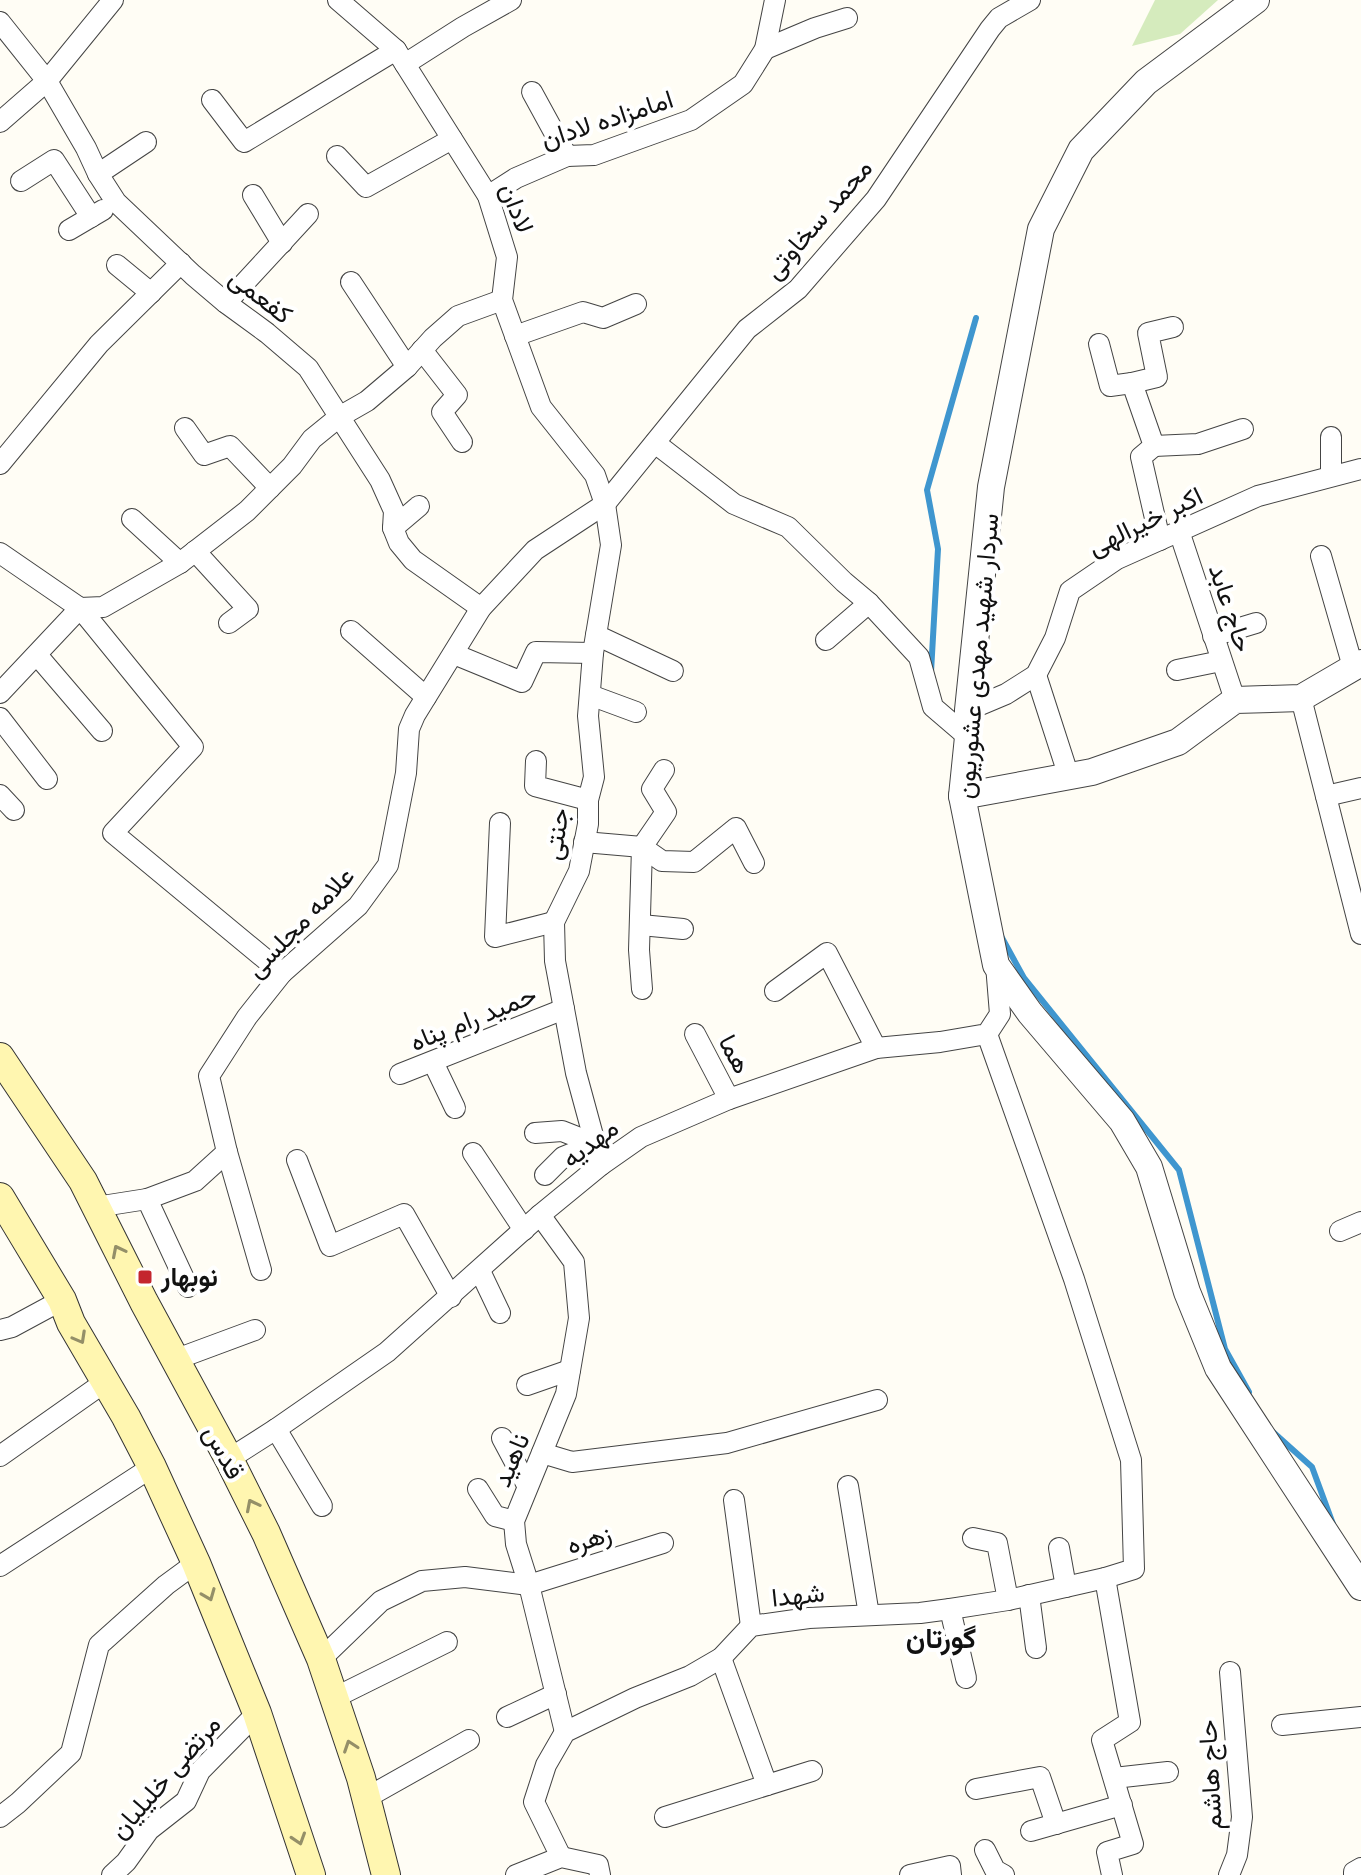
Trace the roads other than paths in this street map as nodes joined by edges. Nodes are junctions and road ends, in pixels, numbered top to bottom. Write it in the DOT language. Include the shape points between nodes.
graph roads {
  1 [pos="113,0"];
  2 [pos="338,0"];
  3 [pos="511,0"];
  4 [pos="775,0"];
  5 [pos="1030,0"];
  6 [pos="1256,0"];
  7 [pos="847,18"];
  8 [pos="0,22"];
  9 [pos="765,49"];
  10 [pos="400,57"];
  11 [pos="47,81"];
  12 [pos="532,92"];
  13 [pos="212,100"];
  14 [pos="0,122"];
  15 [pos="452,139"];
  16 [pos="146,142"];
  17 [pos="337,156"];
  18 [pos="567,156"];
  19 [pos="98,174"];
  20 [pos="21,181"];
  21 [pos="253,195"];
  22 [pos="488,196"];
  23 [pos="116,202"];
  24 [pos="308,214"];
  25 [pos="91,217"];
  26 [pos="69,230"];
  27 [pos="282,243"];
  28 [pos="181,263"];
  29 [pos="117,265"];
  30 [pos="351,282"];
  31 [pos="151,293"];
  32 [pos="502,300"];
  33 [pos="226,303"];
  34 [pos="636,304"];
  35 [pos="1173,327"];
  36 [pos="515,336"];
  37 [pos="1099,344"];
  38 [pos="422,350"];
  39 [pos="407,367"];
  40 [pos="1132,383"];
  41 [pos="339,417"];
  42 [pos="185,428"];
  43 [pos="1243,429"];
  44 [pos="1331,437"];
  45 [pos="462,442"];
  46 [pos="655,443"];
  47 [pos="1154,446"];
  48 [pos="0,464"];
  49 [pos="1361,469"];
  50 [pos="1331,476"];
  51 [pos="270,488"];
  52 [pos="605,504"];
  53 [pos="419,506"];
  54 [pos="132,519"];
  55 [pos="393,528"];
  56 [pos="1170,535"];
  57 [pos="0,553"];
  58 [pos="1321,556"];
  59 [pos="188,557"];
  60 [pos="869,603"];
  61 [pos="80,608"];
  62 [pos="481,608"];
  63 [pos="229,623"];
  64 [pos="1256,623"];
  65 [pos="351,631"];
  66 [pos="1213,636"];
  67 [pos="826,640"];
  68 [pos="594,644"];
  69 [pos="454,654"];
  70 [pos="37,655"];
  71 [pos="1221,661"];
  72 [pos="1357,665"];
  73 [pos="1177,670"];
  74 [pos="673,671"];
  75 [pos="1036,675"];
  76 [pos="0,693"];
  77 [pos="590,695"];
  78 [pos="426,697"];
  79 [pos="1301,698"];
  80 [pos="1235,700"];
  81 [pos="968,710"];
  82 [pos="636,712"];
  83 [pos="0,718"];
  84 [pos="102,731"];
  85 [pos="968,737"];
  86 [pos="536,761"];
  87 [pos="664,770"];
  88 [pos="1069,777"];
  89 [pos="47,779"];
  90 [pos="1361,788"];
  91 [pos="962,796"];
  92 [pos="1326,796"];
  93 [pos="588,800"];
  94 [pos="500,823"];
  95 [pos="584,842"];
  96 [pos="642,847"];
  97 [pos="754,863"];
  98 [pos="1356,895"];
  99 [pos="554,922"];
  100 [pos="641,925"];
  101 [pos="683,929"];
  102 [pos="1361,934"];
  103 [pos="996,965"];
  104 [pos="282,973"];
  105 [pos="642,989"];
  106 [pos="775,991"];
  107 [pos="564,1009"];
  108 [pos="695,1034"];
  109 [pos="987,1034"];
  110 [pos="876,1048"];
  111 [pos="0,1057"];
  112 [pos="433,1062"];
  113 [pos="400,1074"];
  114 [pos="729,1099"];
  115 [pos="455,1108"];
  116 [pos="535,1133"];
  117 [pos="595,1144"];
  118 [pos="227,1152"];
  119 [pos="473,1153"];
  120 [pos="297,1160"];
  121 [pos="601,1165"];
  122 [pos="545,1175"];
  123 [pos="147,1199"];
  124 [pos="96,1207"];
  125 [pos="540,1215"];
  126 [pos="5,1217"];
  127 [pos="1361,1222"];
  128 [pos="524,1230"];
  129 [pos="1340,1231"];
  130 [pos="261,1270"];
  131 [pos="480,1271"];
  132 [pos="188,1287"];
  133 [pos="451,1297"];
  134 [pos="62,1300"];
  135 [pos="500,1313"];
  136 [pos="0,1330"];
  137 [pos="255,1330"];
  138 [pos="174,1360"];
  139 [pos="570,1370"];
  140 [pos="105,1382"];
  141 [pos="527,1385"];
  142 [pos="877,1400"];
  143 [pos="276,1429"];
  144 [pos="502,1438"];
  145 [pos="542,1453"];
  146 [pos="0,1456"];
  147 [pos="229,1459"];
  148 [pos="152,1467"];
  149 [pos="527,1485"];
  150 [pos="848,1486"];
  151 [pos="478,1489"];
  152 [pos="734,1500"];
  153 [pos="322,1506"];
  154 [pos="514,1521"];
  155 [pos="973,1538"];
  156 [pos="663,1543"];
  157 [pos="1059,1548"];
  158 [pos="196,1563"];
  159 [pos="0,1566"];
  160 [pos="1105,1578"];
  161 [pos="1360,1583"];
  162 [pos="529,1585"];
  163 [pos="1066,1587"];
  164 [pos="1029,1595"];
  165 [pos="1008,1600"];
  166 [pos="950,1609"];
  167 [pos="869,1615"];
  168 [pos="751,1626"];
  169 [pos="447,1642"];
  170 [pos="1036,1648"];
  171 [pos="721,1658"];
  172 [pos="321,1659"];
  173 [pos="1230,1672"];
  174 [pos="966,1678"];
  175 [pos="556,1694"];
  176 [pos="334,1698"];
  177 [pos="257,1713"];
  178 [pos="507,1717"];
  179 [pos="1361,1717"];
  180 [pos="1282,1725"];
  181 [pos="565,1732"];
  182 [pos="469,1740"];
  183 [pos="812,1771"];
  184 [pos="1168,1772"];
  185 [pos="1114,1778"];
  186 [pos="767,1785"];
  187 [pos="976,1789"];
  188 [pos="366,1798"];
  189 [pos="1122,1805"];
  190 [pos="0,1817"];
  191 [pos="665,1817"];
  192 [pos="1056,1824"];
  193 [pos="1031,1831"];
  194 [pos="985,1850"];
  195 [pos="561,1857"];
  196 [pos="1361,1868"];
  197 [pos="125,1871"];
  198 [pos="311,1875"];
  199 [pos="386,1875"];
  200 [pos="516,1875"];
  201 [pos="600,1875"];
  202 [pos="910,1875"];
  203 [pos="951,1875"];
  204 [pos="1004,1875"];
  205 [pos="1112,1875"];
  206 [pos="1229,1875"];
  207 [pos="1354,1875"];
  1 -- 11 [label="street"];
  2 -- 10 [label="street, لادان"];
  3 -- 10 [label="street"];
  4 -- 9 [label="street, امامزاده لادان"];
  5 -- 46 [label="street, محمد سخاوتی" via="999,18 876,199 798,289 747,329"];
  6 -- 81 [label="street, سردار شهید مهدی عشوریون" via="1146,82 1081,150 1041,229 991,487"];
  7 -- 9 [label="street"];
  8 -- 11 [label="street, کفعمی"];
  9 -- 18 [label="street, امامزاده لادان" via="743,84 691,120 594,155"];
  10 -- 13 [label="street" via="244,142"];
  10 -- 15 [label="street, لادان"];
  11 -- 14 [label="street"];
  11 -- 19 [label="street, کفعمی"];
  12 -- 18 [label="street"];
  15 -- 17 [label="street" via="366,187"];
  15 -- 22 [label="street, لادان"];
  16 -- 19 [label="street"];
  18 -- 22 [label="street, امامزاده لادان"];
  19 -- 23 [label="street, کفعمی"];
  20 -- 25 [label="street" via="54,160"];
  21 -- 27 [label="street"];
  22 -- 32 [label="street, لادان" via="507,257"];
  23 -- 25 [label="street"];
  23 -- 28 [label="street, کفعمی"];
  24 -- 27 [label="street"];
  25 -- 26 [label="street"];
  27 -- 33 [label="street"];
  28 -- 31 [label="street"];
  28 -- 33 [label="street, کفعمی"];
  29 -- 31 [label="street"];
  30 -- 39 [label="street"];
  31 -- 48 [label="street" via="99,344"];
  32 -- 36 [label="street, لادان"];
  32 -- 38 [label="street" via="458,316"];
  33 -- 41 [label="street, کفعمی" via="308,368"];
  34 -- 36 [label="street" via="603,318 583,312"];
  35 -- 40 [label="street" via="1148,333 1157,377"];
  36 -- 52 [label="street, لادان" via="541,407 595,475"];
  37 -- 40 [label="street" via="1110,386"];
  38 -- 39 [label="street"];
  38 -- 45 [label="street" via="457,395 442,412"];
  39 -- 41 [label="street"];
  40 -- 47 [label="street"];
  41 -- 51 [label="street" via="312,439"];
  41 -- 55 [label="street, کفعمی" via="380,480 394,511"];
  42 -- 51 [label="street" via="204,455 230,446"];
  43 -- 47 [label="street" via="1198,444"];
  44 -- 50 [label="street"];
  46 -- 52 [label="street, محمد سخاوتی"];
  46 -- 60 [label="street" via="734,504 788,527"];
  47 -- 56 [label="street, حاج عابد" via="1141,457"];
  49 -- 50 [label="street, اکبر خیرالهی"];
  50 -- 56 [label="street, اکبر خیرالهی" via="1258,496"];
  51 -- 59 [label="street"];
  52 -- 62 [label="street, علامه مجلسی" via="535,550"];
  52 -- 68 [label="street, جنتی" via="611,545"];
  53 -- 55 [label="street"];
  54 -- 59 [label="street"];
  55 -- 62 [label="street, کفعمی" via="413,560"];
  56 -- 66 [label="street, حاج عابد"];
  56 -- 75 [label="street, اکبر خیرالهی" via="1117,559 1070,591"];
  57 -- 61 [label="street"];
  58 -- 72 [label="street"];
  59 -- 61 [label="street" via="103,607"];
  59 -- 63 [label="street" via="248,609"];
  60 -- 67 [label="street"];
  60 -- 85 [label="street" via="919,657 933,707"];
  61 -- 70 [label="street"];
  61 -- 104 [label="street" via="193,747 113,833"];
  62 -- 69 [label="street, علامه مجلسی"];
  64 -- 66 [label="street"];
  65 -- 78 [label="street"];
  66 -- 71 [label="street, حاج عابد"];
  68 -- 69 [label="street" via="536,652 522,682"];
  68 -- 74 [label="street"];
  68 -- 77 [label="street, جنتی"];
  69 -- 78 [label="street, علامه مجلسی"];
  70 -- 76 [label="street"];
  70 -- 84 [label="street"];
  71 -- 73 [label="street"];
  71 -- 80 [label="street, حاج عابد"];
  72 -- 79 [label="street"];
  75 -- 81 [label="street"];
  75 -- 88 [label="street"];
  77 -- 82 [label="street"];
  77 -- 93 [label="street, جنتی" via="594,777"];
  78 -- 104 [label="street, علامه مجلسی" via="409,729 388,865 358,906"];
  79 -- 80 [label="street"];
  79 -- 92 [label="street"];
  80 -- 88 [label="street" via="1178,742"];
  81 -- 85 [label="street, سردار شهید مهدی عشوریون"];
  83 -- 89 [label="street"];
  85 -- 91 [label="street, سردار شهید مهدی عشوریون"];
  86 -- 93 [label="street" via="535,786"];
  87 -- 96 [label="street" via="652,789 666,812"];
  88 -- 91 [label="street"];
  90 -- 92 [label="street"];
  91 -- 103 [label="street, سردار شهید مهدی عشوریون"];
  92 -- 98 [label="street"];
  93 -- 95 [label="street, جنتی"];
  94 -- 99 [label="street" via="495,937"];
  95 -- 96 [label="street"];
  95 -- 99 [label="street, جنتی" via="579,871"];
  96 -- 97 [label="street" via="662,861 694,862 736,828"];
  96 -- 100 [label="street"];
  98 -- 102 [label="street"];
  99 -- 107 [label="street, جنتی"];
  100 -- 101 [label="street"];
  100 -- 105 [label="street"];
  103 -- 109 [label="street" via="1000,1014"];
  103 -- 161 [label="street, سردار شهید مهدی عشوریون" via="1122,1121 1149,1167 1187,1292 1218,1368"];
  104 -- 118 [label="street, علامه مجلسی" via="209,1076"];
  106 -- 110 [label="street" via="827,953"];
  107 -- 112 [label="street, حمید رام پناه"];
  107 -- 117 [label="street, جنتی"];
  108 -- 114 [label="street, هما"];
  109 -- 110 [label="street, مهدیه"];
  109 -- 160 [label="street, شهدا" via="1131,1460 1134,1569"];
  110 -- 114 [label="street, مهدیه"];
  111 -- 124 [label="main road, قدس"];
  112 -- 113 [label="street, حمید رام پناه"];
  112 -- 115 [label="street"];
  114 -- 121 [label="street, مهدیه" via="641,1137"];
  116 -- 117 [label="street" via="562,1131"];
  117 -- 121 [label="street, جنتی"];
  117 -- 122 [label="street" via="563,1157"];
  118 -- 123 [label="street" via="195,1181"];
  118 -- 130 [label="street, علامه مجلسی"];
  119 -- 128 [label="street"];
  120 -- 133 [label="street" via="330,1246 404,1214"];
  121 -- 125 [label="street, مهدیه"];
  123 -- 124 [label="street"];
  123 -- 132 [label="street"];
  138 -- 124 [label="main road, قدس, one-way"];
  125 -- 128 [label="street, مهدیه"];
  125 -- 139 [label="street, ناهید" via="574,1262 579,1318"];
  126 -- 134 [label="main road"];
  127 -- 129 [label="street"];
  128 -- 131 [label="street, مهدیه"];
  131 -- 133 [label="street, مهدیه"];
  131 -- 135 [label="street"];
  133 -- 143 [label="street, مهدیه" via="387,1352"];
  134 -- 136 [label="street"];
  134 -- 140 [label="main road, one-way"];
  137 -- 138 [label="street"];
  138 -- 147 [label="main road, قدس"];
  139 -- 141 [label="street"];
  139 -- 145 [label="street, ناهید"];
  140 -- 146 [label="street"];
  140 -- 148 [label="main road"];
  142 -- 145 [label="street" via="727,1443 572,1462"];
  143 -- 147 [label="street, مهدیه"];
  143 -- 153 [label="street"];
  144 -- 149 [label="street"];
  145 -- 149 [label="street, ناهید"];
  172 -- 147 [label="main road, قدس, one-way"];
  148 -- 158 [label="main road"];
  148 -- 159 [label="street"];
  149 -- 154 [label="street, ناهید"];
  150 -- 167 [label="street"];
  151 -- 154 [label="street" via="495,1516"];
  152 -- 168 [label="street"];
  154 -- 162 [label="street, ناهید"];
  155 -- 165 [label="street" via="997,1543"];
  156 -- 162 [label="street, زهره"];
  157 -- 163 [label="street"];
  158 -- 177 [label="main road, one-way"];
  158 -- 190 [label="street" via="99,1645 71,1753"];
  160 -- 163 [label="street, شهدا"];
  160 -- 185 [label="street" via="1130,1722 1102,1740"];
  162 -- 172 [label="street" via="465,1577 422,1581 381,1601"];
  162 -- 175 [label="street, ناهید"];
  163 -- 164 [label="street, شهدا"];
  164 -- 165 [label="street, شهدا"];
  164 -- 170 [label="street"];
  165 -- 166 [label="street, شهدا"];
  166 -- 167 [label="street, شهدا"];
  166 -- 174 [label="street"];
  167 -- 168 [label="street, شهدا"];
  168 -- 171 [label="street, شهدا"];
  169 -- 176 [label="street"];
  171 -- 181 [label="street, شهدا"];
  171 -- 186 [label="street"];
  172 -- 176 [label="main road, قدس"];
  173 -- 206 [label="street, حاج هاشم" via="1242,1817"];
  175 -- 178 [label="street"];
  175 -- 181 [label="street, ناهید"];
  188 -- 176 [label="main road, قدس, one-way"];
  177 -- 197 [label="street, مرتضی خلیلیان" via="200,1771 186,1801 149,1830"];
  177 -- 198 [label="main road, one-way"];
  179 -- 180 [label="street"];
  181 -- 195 [label="street" via="546,1765 534,1802"];
  182 -- 188 [label="street"];
  183 -- 186 [label="street"];
  184 -- 185 [label="street"];
  185 -- 189 [label="street"];
  186 -- 191 [label="street"];
  187 -- 192 [label="street" via="1040,1777"];
  188 -- 199 [label="main road, قدس"];
  189 -- 192 [label="street"];
  189 -- 205 [label="street" via="1133,1844 1107,1852"];
  192 -- 193 [label="street"];
  194 -- 204 [label="street" via="995,1870"];
  195 -- 200 [label="street"];
  195 -- 201 [label="street" via="598,1865"];
  196 -- 207 [label="street"];
  202 -- 203 [label="street" via="950,1866"];
}
